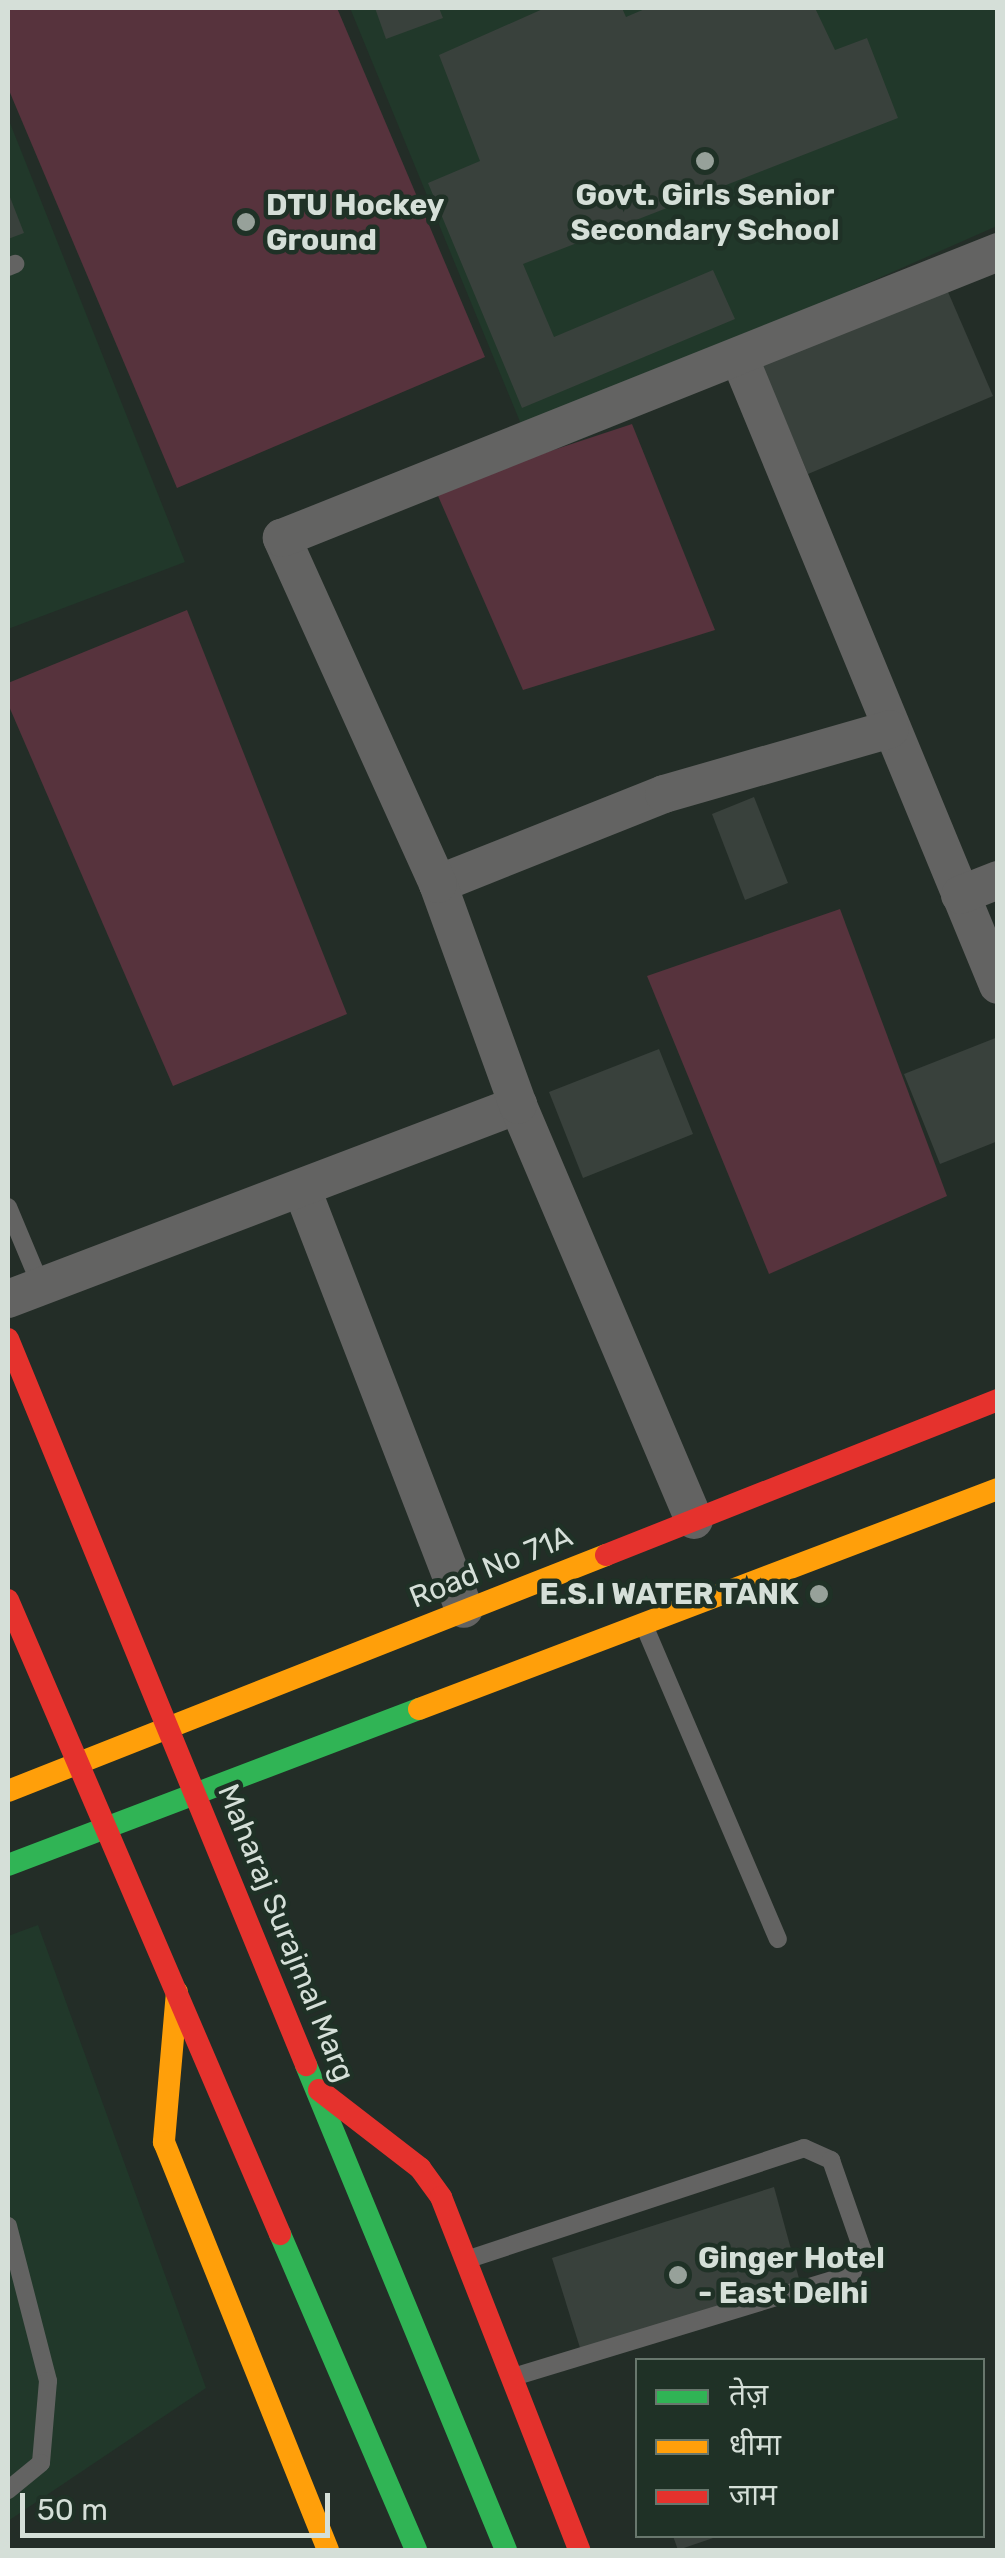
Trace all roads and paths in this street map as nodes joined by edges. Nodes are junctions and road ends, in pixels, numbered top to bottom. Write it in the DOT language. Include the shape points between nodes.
graph roads {
  1 [pos="998,252"];
  2 [pos="740,358"];
  3 [pos="890,729"];
  4 [pos="998,880"];
  5 [pos="438,884"];
  6 [pos="960,895"];
  7 [pos="998,984"];
  8 [pos="518,1105"];
  9 [pos="302,1189"];
  10 [pos="8,1207"];
  11 [pos="24,1292"];
  12 [pos="8,1339"];
  13 [pos="998,1400"];
  14 [pos="998,1488"];
  15 [pos="694,1520"];
  16 [pos="8,1600"];
  17 [pos="464,1609"];
  18 [pos="644,1625"];
  19 [pos="170,1731"];
  20 [pos="79,1760"];
  21 [pos="8,1792"];
  22 [pos="197,1797"];
  23 [pos="112,1832"];
  24 [pos="8,1865"];
  25 [pos="778,1939"];
  26 [pos="177,1992"];
  27 [pos="318,2090"];
  28 [pos="8,2226"];
  29 [pos="468,2259"];
  30 [pos="514,2376"];
  31 [pos="8,2490"];
  32 [pos="328,2550"];
  33 [pos="416,2550"];
  34 [pos="506,2550"];
  35 [pos="579,2550"];
  1 -- 2 [label="street"];
  2 -- 3 [label="street"];
  2 -- 5 [label="street" via="282,538"];
  3 -- 5 [label="street" via="664,794"];
  3 -- 6 [label="street"];
  4 -- 6 [label="street"];
  5 -- 8 [label="street"];
  6 -- 7 [label="street"];
  8 -- 9 [label="street"];
  8 -- 15 [label="street"];
  9 -- 11 [label="street"];
  9 -- 17 [label="street"];
  10 -- 11 [label="lane"];
  12 -- 19 [label="street, Maharaj Surajmal Marg"];
  13 -- 15 [label="street, Road No 71A"];
  14 -- 18 [label="street"];
  15 -- 17 [label="street, Road No 71A"];
  16 -- 20 [label="street"];
  17 -- 19 [label="street, Road No 71A"];
  18 -- 22 [label="street"];
  18 -- 25 [label="lane"];
  19 -- 20 [label="street, Road No 71A"];
  19 -- 22 [label="street, Maharaj Surajmal Marg"];
  20 -- 21 [label="street, Road No 71A"];
  20 -- 23 [label="street"];
  22 -- 23 [label="street"];
  22 -- 27 [label="street, Maharaj Surajmal Marg"];
  23 -- 24 [label="street"];
  23 -- 26 [label="street"];
  26 -- 32 [label="street" via="162,2096 169,2158"];
  26 -- 33 [label="street"];
  27 -- 29 [label="street" via="420,2168"];
  27 -- 34 [label="street, Maharaj Surajmal Marg"];
  28 -- 31 [label="lane" via="48,2381 40,2463"];
  29 -- 30 [label="street"];
  29 -- 30 [label="lane" via="804,2148 831,2160 862,2249 852,2274"];
  30 -- 35 [label="street"];
}
